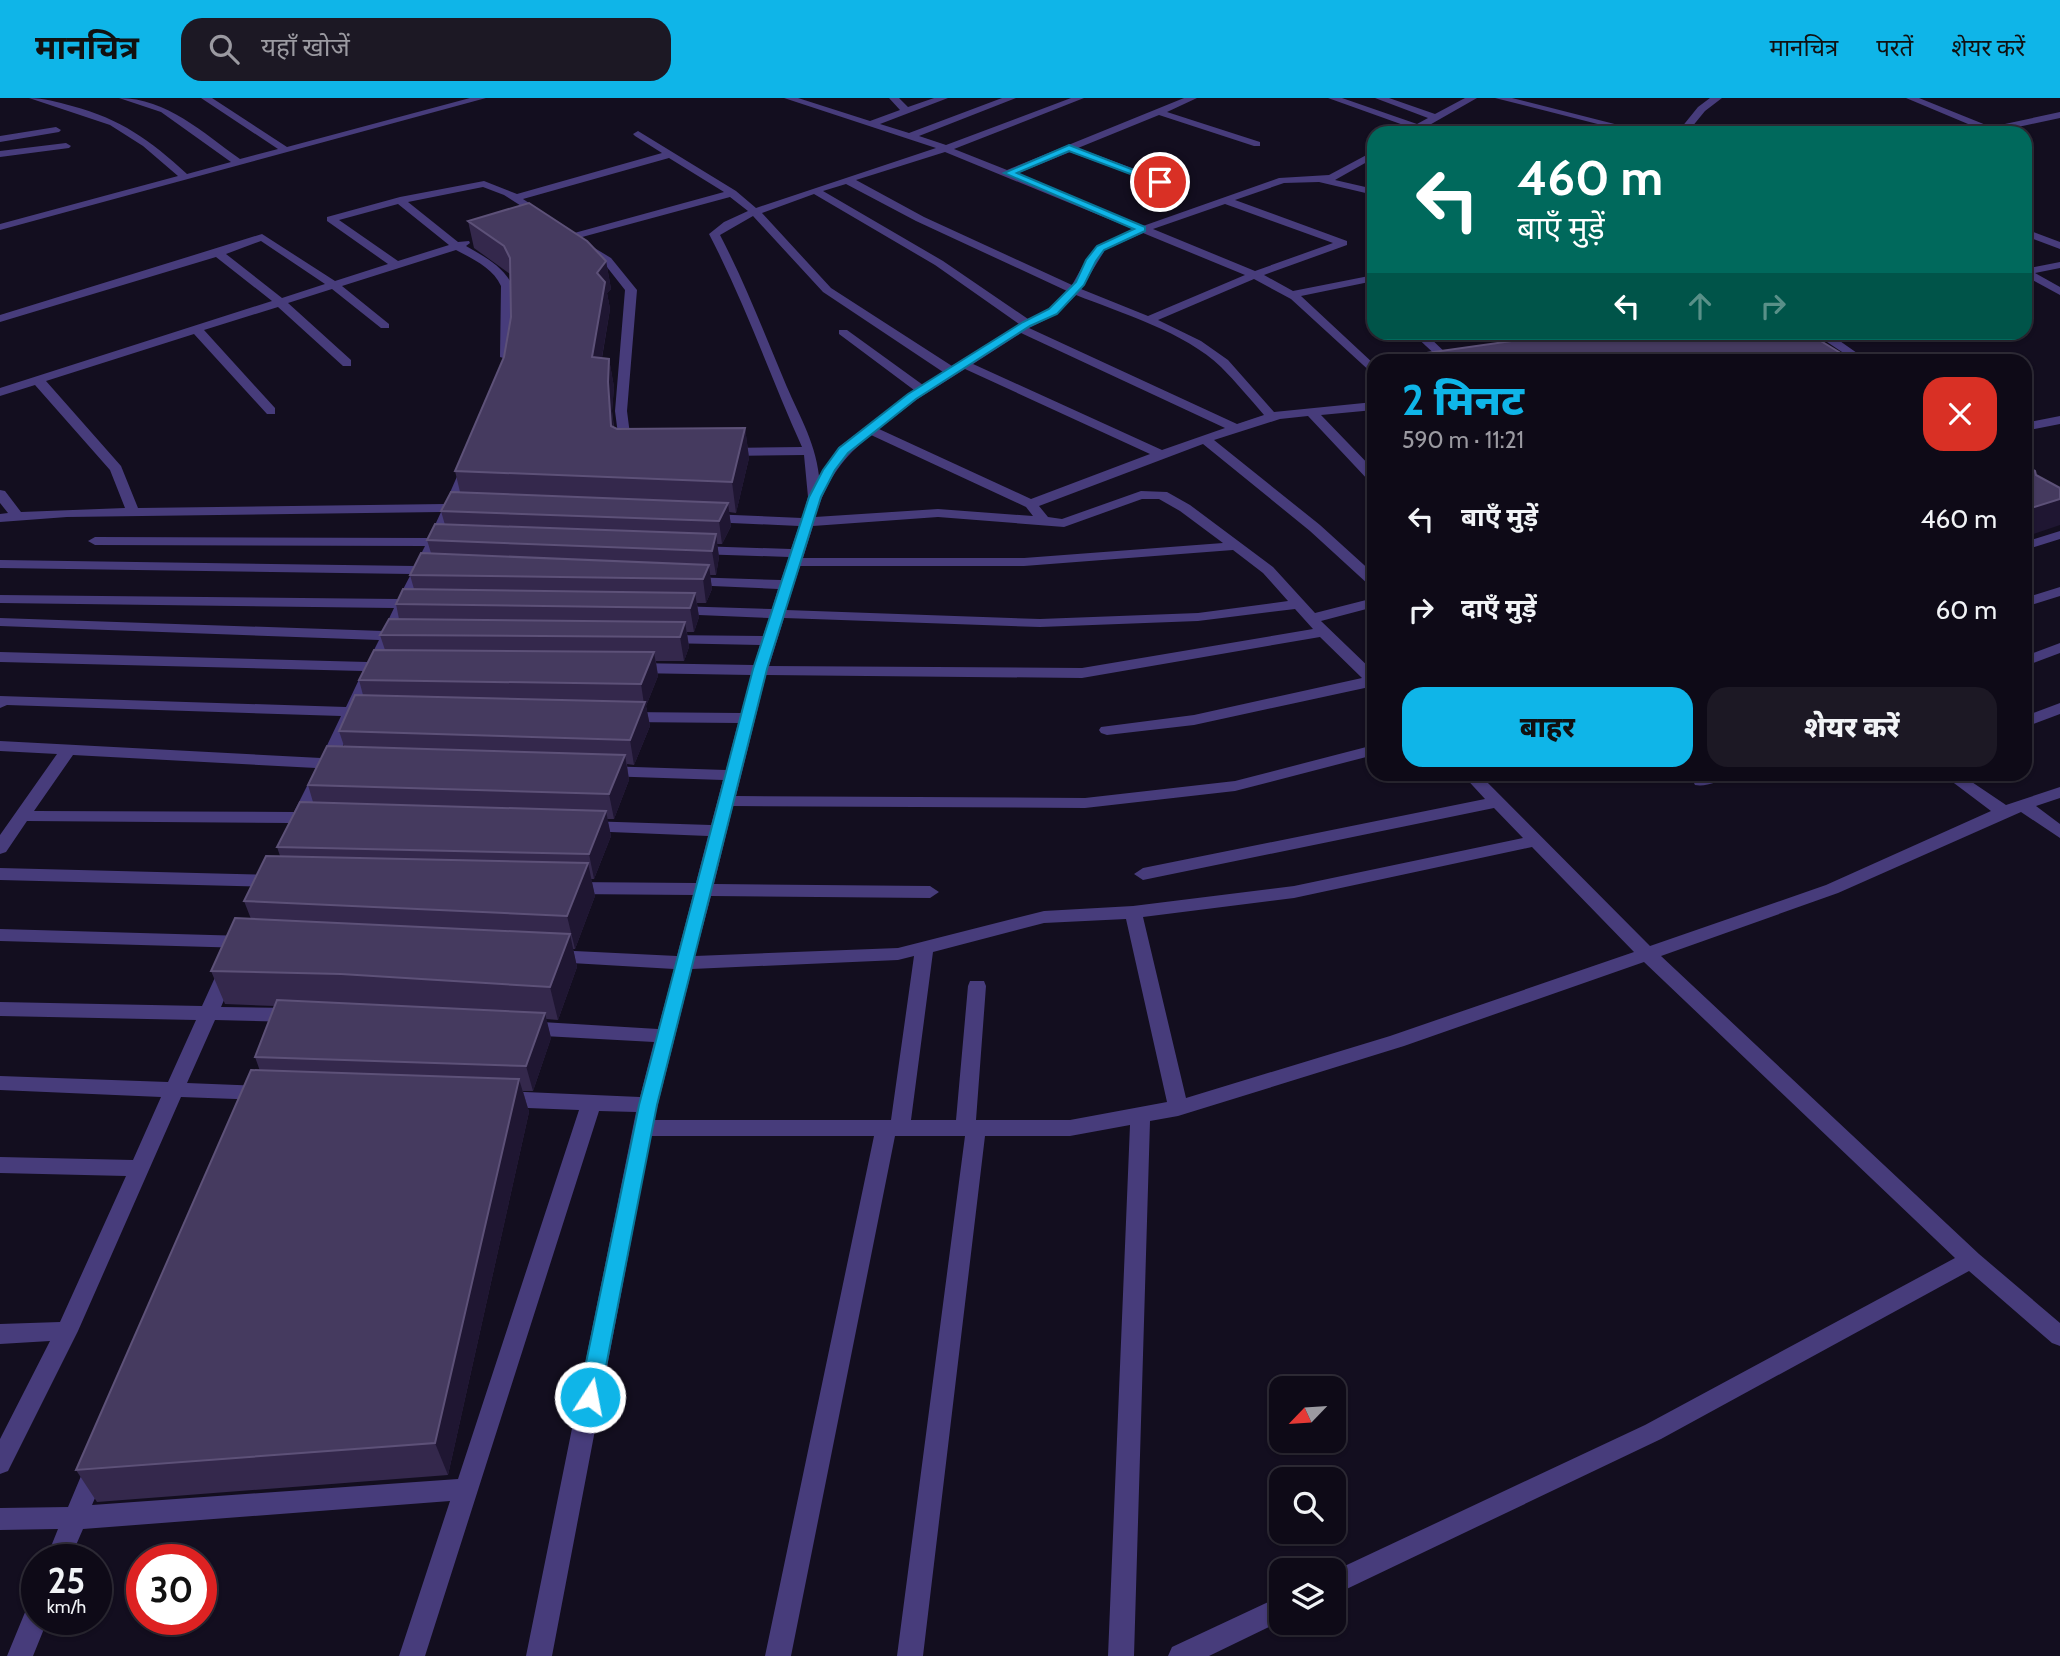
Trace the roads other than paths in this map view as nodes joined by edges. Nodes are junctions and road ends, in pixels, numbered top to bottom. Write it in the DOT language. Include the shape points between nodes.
graph roads {
  1 [pos="34,98"];
  2 [pos="124,98"];
  3 [pos="206,98"];
  4 [pos="446,98"];
  5 [pos="481,98"];
  6 [pos="789,98"];
  7 [pos="824,98"];
  8 [pos="894,98"];
  9 [pos="943,98"];
  10 [pos="1011,98"];
  11 [pos="1079,98"];
  12 [pos="1192,98"];
  13 [pos="1333,98"];
  14 [pos="1380,98"];
  15 [pos="1472,98"];
  16 [pos="1500,98"];
  17 [pos="1717,98"];
  18 [pos="1912,98"];
  19 [pos="463,103"];
  20 [pos="906,111"];
  21 [pos="1159,111"];
  22 [pos="835,114"];
  23 [pos="2060,115"];
  24 [pos="1435,117"];
  25 [pos="870,124"];
  26 [pos="1399,126"];
  27 [pos="1420,126"];
  28 [pos="1616,126"];
  29 [pos="1690,126"];
  30 [pos="1980,126"];
  31 [pos="2009,126"];
  32 [pos="56,130"];
  33 [pos="638,134"];
  34 [pos="909,136"];
  35 [pos="0,139"];
  36 [pos="1257,145"];
  37 [pos="65,146"];
  38 [pos="1069,148"];
  39 [pos="946,149"];
  40 [pos="288,151"];
  41 [pos="0,154"];
  42 [pos="670,154"];
  43 [pos="1367,158"];
  44 [pos="239,163"];
  45 [pos="1009,173"];
  46 [pos="186,177"];
  47 [pos="1314,178"];
  48 [pos="849,181"];
  49 [pos="1160,182"];
  50 [pos="1367,190"];
  51 [pos="818,191"];
  52 [pos="732,193"];
  53 [pos="515,198"];
  54 [pos="400,200"];
  55 [pos="1224,200"];
  56 [pos="755,212"];
  57 [pos="533,223"];
  58 [pos="0,227"];
  59 [pos="558,228"];
  60 [pos="1142,229"];
  61 [pos="2032,235"];
  62 [pos="482,238"];
  63 [pos="457,246"];
  64 [pos="2060,246"];
  65 [pos="218,253"];
  66 [pos="397,265"];
  67 [pos="2060,265"];
  68 [pos="2032,271"];
  69 [pos="1255,275"];
  70 [pos="2032,276"];
  71 [pos="1367,279"];
  72 [pos="335,286"];
  73 [pos="1075,291"];
  74 [pos="2060,292"];
  75 [pos="1292,295"];
  76 [pos="281,303"];
  77 [pos="0,319"];
  78 [pos="1148,320"];
  79 [pos="385,326"];
  80 [pos="1023,326"];
  81 [pos="197,330"];
  82 [pos="843,332"];
  83 [pos="1426,340"];
  84 [pos="1512,340"];
  85 [pos="1830,340"];
  86 [pos="1441,354"];
  87 [pos="1529,354"];
  88 [pos="1852,354"];
  89 [pos="347,363"];
  90 [pos="1367,364"];
  91 [pos="958,368"];
  92 [pos="504,372"];
  93 [pos="38,380"];
  94 [pos="922,390"];
  95 [pos="0,392"];
  96 [pos="1367,407"];
  97 [pos="271,411"];
  98 [pos="1310,411"];
  99 [pos="1272,417"];
  100 [pos="2060,420"];
  101 [pos="2032,426"];
  102 [pos="1235,428"];
  103 [pos="871,430"];
  104 [pos="1205,439"];
  105 [pos="476,446"];
  106 [pos="810,451"];
  107 [pos="638,453"];
  108 [pos="714,453"];
  109 [pos="1162,455"];
  110 [pos="1367,471"];
  111 [pos="0,494"];
  112 [pos="815,497"];
  113 [pos="1031,504"];
  114 [pos="450,508"];
  115 [pos="478,509"];
  116 [pos="133,512"];
  117 [pos="18,517"];
  118 [pos="698,517"];
  119 [pos="0,518"];
  120 [pos="1044,521"];
  121 [pos="807,522"];
  122 [pos="2060,535"];
  123 [pos="95,541"];
  124 [pos="434,541"];
  125 [pos="462,542"];
  126 [pos="2032,544"];
  127 [pos="1236,546"];
  128 [pos="686,549"];
  129 [pos="796,557"];
  130 [pos="0,564"];
  131 [pos="420,570"];
  132 [pos="447,571"];
  133 [pos="1367,576"];
  134 [pos="678,580"];
  135 [pos="787,585"];
  136 [pos="2060,591"];
  137 [pos="0,599"];
  138 [pos="2032,601"];
  139 [pos="403,604"];
  140 [pos="1298,604"];
  141 [pos="1367,604"];
  142 [pos="431,605"];
  143 [pos="654,609"];
  144 [pos="779,612"];
  145 [pos="1311,619"];
  146 [pos="0,622"];
  147 [pos="1323,632"];
  148 [pos="388,635"];
  149 [pos="415,636"];
  150 [pos="647,639"];
  151 [pos="769,640"];
  152 [pos="2060,648"];
  153 [pos="0,657"];
  154 [pos="2032,658"];
  155 [pos="1367,659"];
  156 [pos="1354,663"];
  157 [pos="373,667"];
  158 [pos="401,667"];
  159 [pos="622,668"];
  160 [pos="760,669"];
  161 [pos="1367,675"];
  162 [pos="1367,681"];
  163 [pos="0,703"];
  164 [pos="2060,708"];
  165 [pos="351,712"];
  166 [pos="378,713"];
  167 [pos="611,716"];
  168 [pos="748,718"];
  169 [pos="2032,719"];
  170 [pos="1108,730"];
  171 [pos="0,747"];
  172 [pos="68,750"];
  173 [pos="1367,752"];
  174 [pos="326,763"];
  175 [pos="353,764"];
  176 [pos="584,771"];
  177 [pos="733,775"];
  178 [pos="1477,781"];
  179 [pos="1960,781"];
  180 [pos="2060,792"];
  181 [pos="726,801"];
  182 [pos="1497,802"];
  183 [pos="2023,805"];
  184 [pos="2004,812"];
  185 [pos="22,816"];
  186 [pos="300,818"];
  187 [pos="325,818"];
  188 [pos="568,826"];
  189 [pos="719,831"];
  190 [pos="2060,832"];
  191 [pos="1536,841"];
  192 [pos="288,843"];
  193 [pos="0,848"];
  194 [pos="0,874"];
  195 [pos="1143,874"];
  196 [pos="295,882"];
  197 [pos="552,887"];
  198 [pos="703,891"];
  199 [pos="930,892"];
  200 [pos="1133,912"];
  201 [pos="0,935"];
  202 [pos="244,936"];
  203 [pos="268,943"];
  204 [pos="923,948"];
  205 [pos="1647,954"];
  206 [pos="537,956"];
  207 [pos="684,963"];
  208 [pos="977,986"];
  209 [pos="0,1009"];
  210 [pos="207,1013"];
  211 [pos="313,1016"];
  212 [pos="502,1026"];
  213 [pos="665,1036"];
  214 [pos="0,1083"];
  215 [pos="173,1091"];
  216 [pos="257,1093"];
  217 [pos="285,1094"];
  218 [pos="481,1099"];
  219 [pos="592,1102"];
  220 [pos="648,1105"];
  221 [pos="1178,1108"];
  222 [pos="1140,1115"];
  223 [pos="246,1118"];
  224 [pos="642,1128"];
  225 [pos="893,1128"];
  226 [pos="970,1128"];
  227 [pos="2,1168"];
  228 [pos="139,1168"];
  229 [pos="1971,1260"];
  230 [pos="67,1331"];
  231 [pos="0,1335"];
  232 [pos="2060,1336"];
  233 [pos="106,1443"];
  234 [pos="0,1463"];
  235 [pos="466,1489"];
  236 [pos="74,1518"];
  237 [pos="0,1519"];
  238 [pos="64,1544"];
  239 [pos="1346,1577"];
  240 [pos="1269,1614"];
  241 [pos="28,1635"];
  242 [pos="20,1656"];
  243 [pos="412,1656"];
  244 [pos="539,1656"];
  245 [pos="778,1656"];
  246 [pos="910,1656"];
  247 [pos="1121,1656"];
  248 [pos="1181,1656"];
  1 -- 46 [label="street" via="103,118 128,131"];
  2 -- 44 [label="street" via="164,110"];
  3 -- 40 [label="street"];
  4 -- 19 [label="street"];
  5 -- 19 [label="street"];
  6 -- 22 [label="street"];
  7 -- 22 [label="street"];
  8 -- 20 [label="street"];
  9 -- 20 [label="street"];
  10 -- 34 [label="street"];
  11 -- 39 [label="street"];
  12 -- 21 [label="street"];
  13 -- 26 [label="street"];
  14 -- 24 [label="street"];
  15 -- 24 [label="street"];
  16 -- 28 [label="street"];
  17 -- 29 [label="street" via="1701,107"];
  18 -- 30 [label="street"];
  19 -- 40 [label="street"];
  20 -- 25 [label="street"];
  21 -- 36 [label="street"];
  21 -- 38 [label="street"];
  22 -- 25 [label="street"];
  23 -- 31 [label="street"];
  24 -- 27 [label="street"];
  25 -- 34 [label="street"];
  32 -- 35 [label="street"];
  33 -- 42 [label="street"];
  34 -- 39 [label="street"];
  37 -- 41 [label="street"];
  38 -- 45 [label="street"];
  38 -- 49 [label="street"];
  39 -- 45 [label="street"];
  39 -- 48 [label="street"];
  40 -- 44 [label="street"];
  42 -- 52 [label="street"];
  42 -- 53 [label="street"];
  43 -- 47 [label="street" via="1344,173"];
  44 -- 46 [label="street"];
  45 -- 60 [label="street"];
  46 -- 58 [label="street"];
  47 -- 50 [label="street"];
  47 -- 55 [label="street" via="1283,180"];
  48 -- 51 [label="street"];
  48 -- 73 [label="street"];
  51 -- 56 [label="street"];
  51 -- 80 [label="street" via="939,263"];
  52 -- 56 [label="street"];
  52 -- 59 [label="street"];
  53 -- 54 [label="street" via="484,184"];
  53 -- 59 [label="street"];
  54 -- 63 [label="street"];
  54 -- 66 [label="street" via="331,219"];
  55 -- 60 [label="street"];
  55 -- 69 [label="street" via="1343,243"];
  56 -- 91 [label="street" via="827,290"];
  56 -- 106 [label="street" via="715,234"];
  57 -- 59 [label="street"];
  59 -- 107 [label="street" via="607,260 631,290 621,411 628,453"];
  60 -- 69 [label="street"];
  60 -- 73 [label="street" via="1101,248"];
  61 -- 64 [label="street"];
  62 -- 63 [label="street"];
  63 -- 66 [label="street"];
  63 -- 92 [label="street" via="502,275 507,286"];
  65 -- 72 [label="street" via="262,237"];
  65 -- 76 [label="street"];
  65 -- 77 [label="street"];
  66 -- 72 [label="street"];
  67 -- 68 [label="street"];
  69 -- 75 [label="street"];
  69 -- 78 [label="street"];
  70 -- 74 [label="street"];
  71 -- 75 [label="street"];
  72 -- 76 [label="street"];
  72 -- 79 [label="street"];
  73 -- 78 [label="street"];
  73 -- 80 [label="street" via="1053,312"];
  75 -- 90 [label="street"];
  76 -- 81 [label="street"];
  76 -- 89 [label="street"];
  78 -- 99 [label="street" via="1224,363"];
  80 -- 91 [label="street"];
  80 -- 102 [label="street"];
  81 -- 93 [label="street"];
  81 -- 97 [label="street"];
  82 -- 94 [label="street"];
  83 -- 86 [label="street"];
  84 -- 87 [label="street"];
  85 -- 88 [label="street"];
  91 -- 94 [label="street"];
  91 -- 109 [label="street"];
  93 -- 95 [label="street"];
  93 -- 116 [label="street" via="116,469"];
  94 -- 103 [label="street"];
  96 -- 98 [label="street"];
  98 -- 99 [label="street"];
  98 -- 110 [label="street"];
  99 -- 102 [label="street"];
  100 -- 101 [label="street"];
  102 -- 104 [label="street"];
  103 -- 112 [label="street" via="844,450"];
  103 -- 113 [label="street"];
  104 -- 109 [label="street"];
  104 -- 133 [label="street"];
  105 -- 114 [label="street"];
  106 -- 108 [label="street"];
  106 -- 112 [label="street"];
  109 -- 113 [label="street"];
  111 -- 117 [label="street"];
  112 -- 121 [label="street"];
  113 -- 120 [label="street"];
  114 -- 115 [label="street"];
  114 -- 116 [label="street"];
  114 -- 124 [label="street"];
  116 -- 117 [label="street"];
  117 -- 119 [label="street"];
  118 -- 121 [label="street"];
  120 -- 121 [label="street" via="938,513"];
  120 -- 127 [label="street" via="1064,523 1141,495 1162,495"];
  121 -- 129 [label="street"];
  122 -- 126 [label="street"];
  123 -- 124 [label="street"];
  124 -- 125 [label="street"];
  124 -- 131 [label="street"];
  127 -- 129 [label="street" via="1024,562"];
  127 -- 140 [label="street" via="1268,570"];
  128 -- 129 [label="street"];
  129 -- 135 [label="street"];
  130 -- 131 [label="street"];
  131 -- 132 [label="street"];
  131 -- 139 [label="street"];
  134 -- 135 [label="street"];
  135 -- 144 [label="street"];
  136 -- 138 [label="street"];
  137 -- 139 [label="street"];
  139 -- 142 [label="street"];
  139 -- 148 [label="street"];
  140 -- 144 [label="street" via="1198,617 1040,623"];
  140 -- 145 [label="street"];
  141 -- 145 [label="street"];
  143 -- 144 [label="street"];
  144 -- 151 [label="street"];
  145 -- 147 [label="street"];
  146 -- 148 [label="street"];
  147 -- 156 [label="street"];
  147 -- 160 [label="street" via="1082,673"];
  148 -- 149 [label="street"];
  148 -- 157 [label="street"];
  150 -- 151 [label="street"];
  151 -- 160 [label="street"];
  152 -- 154 [label="street"];
  153 -- 157 [label="street"];
  155 -- 156 [label="street"];
  156 -- 161 [label="street"];
  157 -- 158 [label="street"];
  157 -- 165 [label="street"];
  159 -- 160 [label="street"];
  160 -- 168 [label="street"];
  162 -- 170 [label="street" via="1194,720"];
  163 -- 165 [label="street"];
  164 -- 169 [label="street"];
  165 -- 166 [label="street"];
  165 -- 174 [label="street"];
  167 -- 168 [label="street"];
  168 -- 177 [label="street"];
  171 -- 172 [label="street"];
  172 -- 174 [label="street"];
  172 -- 185 [label="street"];
  173 -- 181 [label="street" via="1235,786 1085,803"];
  174 -- 175 [label="street"];
  174 -- 186 [label="street"];
  176 -- 177 [label="street"];
  177 -- 181 [label="street"];
  178 -- 182 [label="street"];
  179 -- 184 [label="street"];
  180 -- 183 [label="street"];
  181 -- 189 [label="street"];
  182 -- 191 [label="street"];
  182 -- 195 [label="street"];
  183 -- 184 [label="street"];
  183 -- 190 [label="street"];
  184 -- 205 [label="street" via="1832,889"];
  185 -- 186 [label="street"];
  185 -- 193 [label="street"];
  186 -- 187 [label="street"];
  186 -- 192 [label="street"];
  188 -- 189 [label="street"];
  189 -- 198 [label="street"];
  191 -- 200 [label="street" via="1294,892"];
  191 -- 205 [label="street"];
  194 -- 196 [label="street"];
  197 -- 198 [label="street"];
  198 -- 199 [label="street"];
  198 -- 207 [label="street"];
  200 -- 204 [label="street" via="1044,918"];
  200 -- 221 [label="street"];
  201 -- 202 [label="street"];
  202 -- 203 [label="street"];
  202 -- 210 [label="street"];
  204 -- 207 [label="street" via="898,954"];
  204 -- 225 [label="street"];
  205 -- 221 [label="street" via="1397,1041"];
  205 -- 229 [label="street"];
  206 -- 207 [label="street"];
  207 -- 213 [label="street"];
  208 -- 226 [label="street"];
  209 -- 210 [label="street"];
  210 -- 211 [label="street"];
  210 -- 215 [label="street"];
  212 -- 213 [label="street"];
  213 -- 220 [label="street"];
  214 -- 215 [label="street"];
  215 -- 216 [label="street"];
  215 -- 228 [label="street"];
  216 -- 217 [label="street"];
  216 -- 223 [label="street"];
  218 -- 219 [label="street"];
  219 -- 220 [label="street"];
  219 -- 235 [label="street"];
  220 -- 224 [label="street"];
  221 -- 222 [label="street"];
  222 -- 226 [label="street" via="1070,1128"];
  222 -- 247 [label="street"];
  224 -- 225 [label="street"];
  224 -- 244 [label="street"];
  225 -- 226 [label="street"];
  225 -- 245 [label="street"];
  226 -- 246 [label="street"];
  227 -- 228 [label="street"];
  228 -- 230 [label="street"];
  229 -- 232 [label="street"];
  229 -- 239 [label="street" via="1653,1432"];
  230 -- 231 [label="street"];
  230 -- 234 [label="street"];
  233 -- 236 [label="street"];
  235 -- 236 [label="street"];
  235 -- 243 [label="street"];
  236 -- 237 [label="street"];
  236 -- 238 [label="street"];
  240 -- 248 [label="street"];
  241 -- 242 [label="street"];
}
